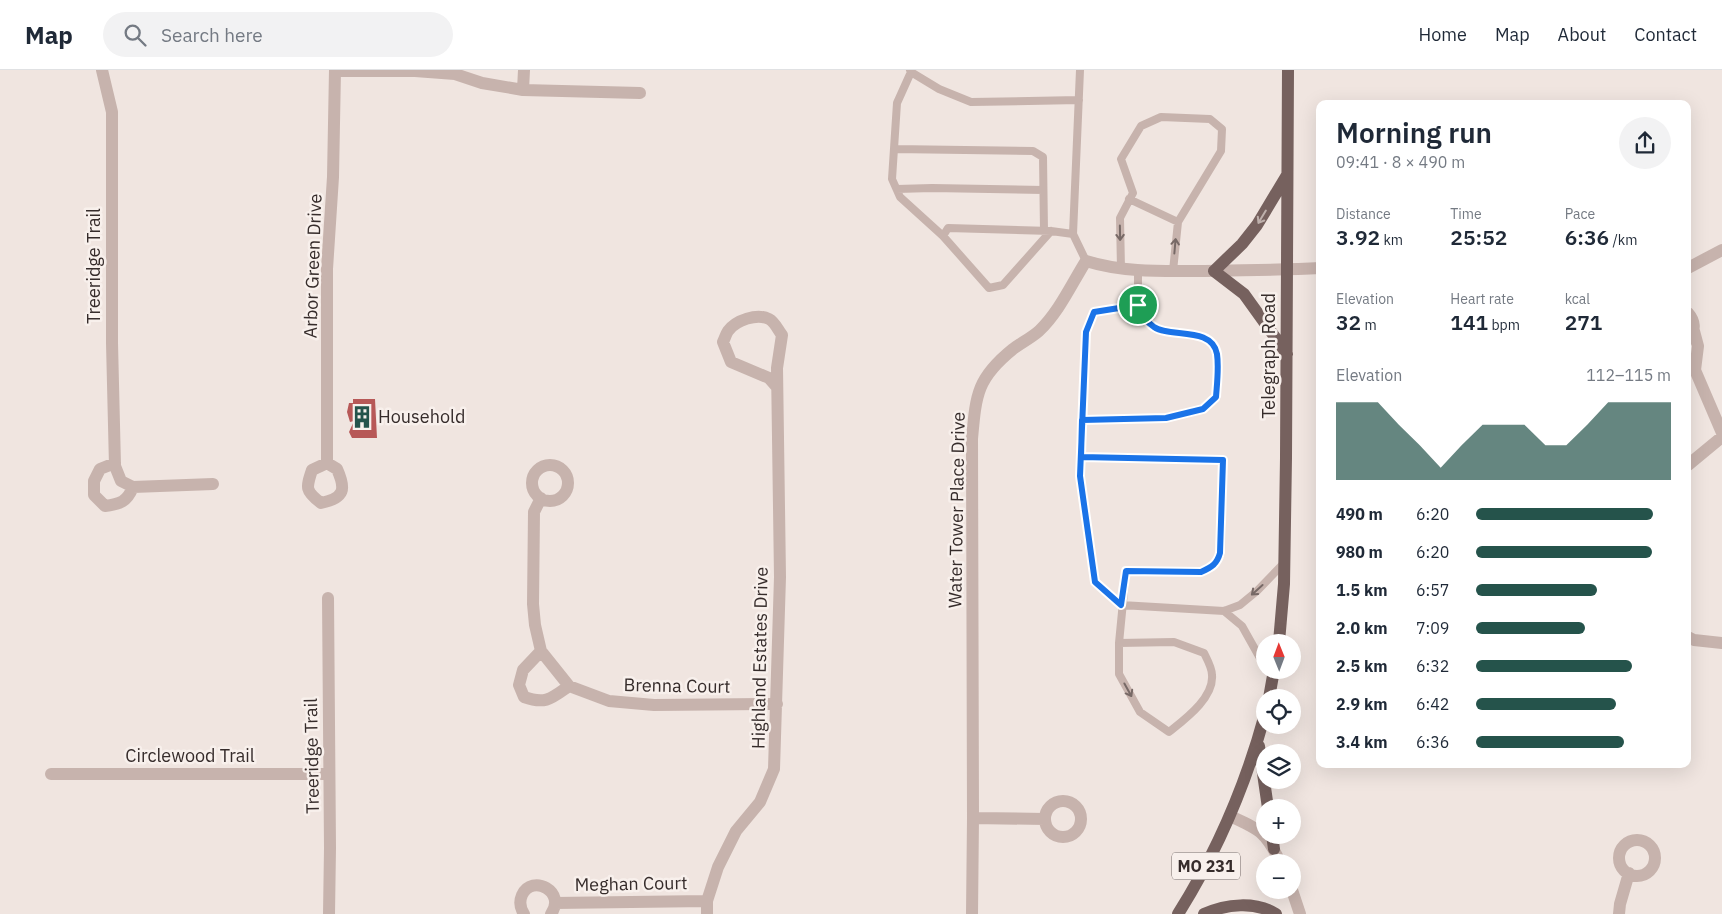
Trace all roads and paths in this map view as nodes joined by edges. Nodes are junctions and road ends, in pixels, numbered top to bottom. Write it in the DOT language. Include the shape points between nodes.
graph roads {
  1 [pos="102,70"];
  2 [pos="524,70"];
  3 [pos="1080,70"];
  4 [pos="1288,70"];
  5 [pos="335,71"];
  6 [pos="911,71"];
  7 [pos="523,90"];
  8 [pos="640,93"];
  9 [pos="1079,100"];
  10 [pos="894,149"];
  11 [pos="1287,175"];
  12 [pos="897,189"];
  13 [pos="1044,190"];
  14 [pos="1130,199"];
  15 [pos="1178,222"];
  16 [pos="1047,231"];
  17 [pos="1072,234"];
  18 [pos="943,236"];
  19 [pos="1722,250"];
  20 [pos="1086,261"];
  21 [pos="1691,266"];
  22 [pos="1316,268"];
  23 [pos="1121,269"];
  24 [pos="1287,270"];
  25 [pos="1138,271"];
  26 [pos="1173,271"];
  27 [pos="1214,271"];
  28 [pos="1138,305"];
  29 [pos="1691,318"];
  30 [pos="1691,333"];
  31 [pos="1691,337"];
  32 [pos="1287,354"];
  33 [pos="1691,368"];
  34 [pos="776,386"];
  35 [pos="1082,420"];
  36 [pos="1722,433"];
  37 [pos="1722,437"];
  38 [pos="1081,457"];
  39 [pos="115,463"];
  40 [pos="327,463"];
  41 [pos="1691,463"];
  42 [pos="213,484"];
  43 [pos="133,487"];
  44 [pos="541,498"];
  45 [pos="1284,562"];
  46 [pos="328,598"];
  47 [pos="1121,605"];
  48 [pos="1224,611"];
  49 [pos="1279,634"];
  50 [pos="1691,638"];
  51 [pos="1119,643"];
  52 [pos="1722,643"];
  53 [pos="1256,650"];
  54 [pos="541,651"];
  55 [pos="570,686"];
  56 [pos="778,704"];
  57 [pos="1260,734"];
  58 [pos="1258,741"];
  59 [pos="51,774"];
  60 [pos="329,774"];
  61 [pos="1267,799"];
  62 [pos="1230,816"];
  63 [pos="974,818"];
  64 [pos="1045,819"];
  65 [pos="1273,844"];
  66 [pos="1274,849"];
  67 [pos="1276,854"];
  68 [pos="1629,873"];
  69 [pos="1295,899"];
  70 [pos="707,901"];
  71 [pos="553,908"];
  72 [pos="329,914"];
  73 [pos="524,914"];
  74 [pos="707,914"];
  75 [pos="972,914"];
  76 [pos="1178,914"];
  77 [pos="1204,914"];
  78 [pos="1276,914"];
  79 [pos="1300,914"];
  80 [pos="1619,914"];
  1 -- 39 [label="street, Treeridge Trail" via="112,112"];
  2 -- 7 [label="street"];
  3 -- 9 [label="lane"];
  4 -- 11 [label="main road, Telegraph Road"];
  5 -- 7 [label="street" via="455,74 482,83"];
  5 -- 40 [label="street, Arbor Green Drive" via="327,269"];
  6 -- 9 [label="lane" via="939,89 971,102"];
  6 -- 10 [label="lane" via="897,103"];
  7 -- 8 [label="street"];
  9 -- 17 [label="lane"];
  10 -- 12 [label="lane" via="892,179"];
  10 -- 13 [label="lane" via="1033,151 1043,157"];
  11 -- 24 [label="main road, Telegraph Road"];
  11 -- 27 [label="main road, one-way" via="1257,225"];
  12 -- 13 [label="lane"];
  12 -- 18 [label="lane" via="900,197"];
  13 -- 16 [label="lane"];
  14 -- 15 [label="lane"];
  14 -- 15 [label="lane" via="1132,193 1121,159 1141,126 1161,117 1210,119 1222,129 1221,151"];
  14 -- 23 [label="lane, one-way" via="1120,218"];
  26 -- 15 [label="lane, one-way"];
  16 -- 17 [label="lane"];
  16 -- 18 [label="lane" via="948,228"];
  16 -- 18 [label="lane" via="1003,285 989,288"];
  17 -- 20 [label="lane"];
  19 -- 21 [label="street"];
  20 -- 23 [label="street"];
  20 -- 63 [label="street, Water Tower Place Drive" via="1059,307 1038,332 993,366 982,382 974,408"];
  22 -- 24 [label="street"];
  23 -- 25 [label="street"];
  24 -- 27 [label="street"];
  24 -- 32 [label="main road, Telegraph Road"];
  25 -- 26 [label="street"];
  25 -- 28 [label="lane"];
  26 -- 27 [label="street"];
  27 -- 32 [label="main road" via="1244,294"];
  28 -- 35 [label="lane" via="1094,312 1086,332"];
  28 -- 35 [label="lane" via="1145,319 1155,328 1201,337 1210,342 1217,353 1216,397 1203,409 1166,418"];
  29 -- 30 [label="street" via="1694,323"];
  31 -- 33 [label="street" via="1698,346"];
  32 -- 45 [label="main road, Telegraph Road"];
  33 -- 36 [label="street"];
  34 -- 34 [label="street, Highland Estates Drive" via="782,335 768,319 756,317 740,321 729,330 723,342 731,362 769,378"];
  34 -- 56 [label="street, Highland Estates Drive" via="780,577"];
  35 -- 38 [label="lane"];
  37 -- 41 [label="street"];
  38 -- 47 [label="lane" via="1080,476 1095,582"];
  38 -- 47 [label="lane" via="1223,460 1218,560 1201,572 1126,571"];
  39 -- 43 [label="street, Treeridge Trail" via="121,481"];
  39 -- 43 [label="street" via="100,468 94,481 94,495 105,506 118,504 130,495"];
  42 -- 43 [label="street"];
  44 -- 54 [label="street, Brenna Court" via="534,512 533,604 534,625"];
  45 -- 48 [label="lane, one-way" via="1257,591"];
  45 -- 49 [label="main road, Telegraph Road"];
  46 -- 60 [label="street, Treeridge Trail"];
  47 -- 48 [label="lane"];
  47 -- 51 [label="lane"];
  48 -- 53 [label="lane" via="1242,626"];
  50 -- 52 [label="street"];
  51 -- 51 [label="lane, one-way" via="1119,674 1140,712 1169,732 1193,713 1210,689 1212,674 1204,653 1174,642"];
  54 -- 55 [label="street, Brenna Court"];
  54 -- 55 [label="street" via="523,670 519,685 524,697 536,701 551,699"];
  55 -- 56 [label="street, Brenna Court" via="609,701 627,703"];
  56 -- 70 [label="street, Highland Estates Drive" via="774,769 760,802 736,831 718,867"];
  57 -- 58 [label="main road, MO 231"];
  58 -- 61 [label="main road"];
  58 -- 62 [label="main road, MO 231"];
  59 -- 60 [label="street, Circlewood Trail"];
  60 -- 72 [label="street, Treeridge Trail"];
  62 -- 66 [label="street" via="1255,828"];
  62 -- 76 [label="main road, MO 231"];
  63 -- 64 [label="street"];
  63 -- 75 [label="street, Water Tower Place Drive"];
  65 -- 66 [label="main road"];
  66 -- 67 [label="street"];
  68 -- 80 [label="street"];
  69 -- 79 [label="street"];
  70 -- 71 [label="street, Meghan Court"];
  70 -- 74 [label="street, Highland Estates Drive"];
  71 -- 73 [label="street, Meghan Court" via="554,896 549,889 540,885 530,887 520,898"];
  77 -- 78 [label="main road" via="1234,906 1253,906"];
}
